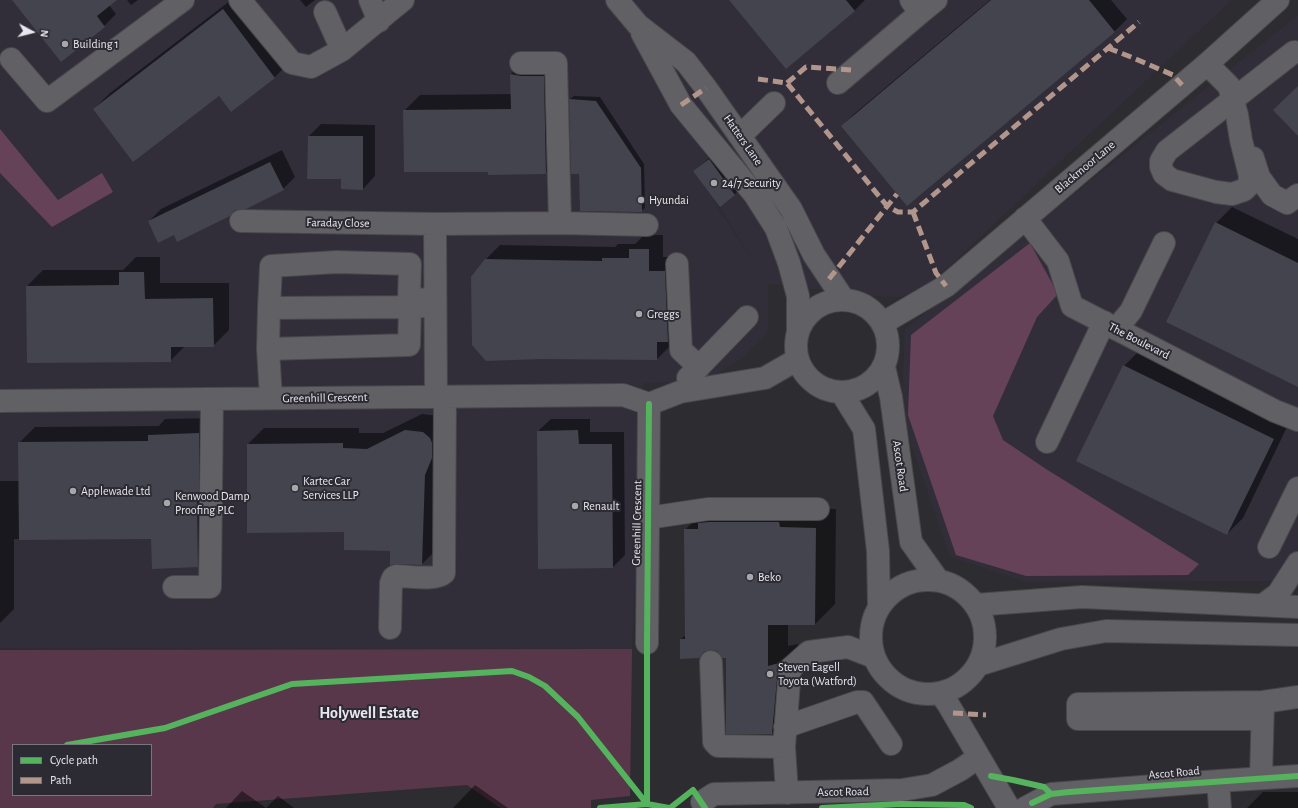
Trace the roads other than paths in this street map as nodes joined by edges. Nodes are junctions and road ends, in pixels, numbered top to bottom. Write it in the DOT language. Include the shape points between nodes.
graph roads {
  1 [pos="183,0"];
  2 [pos="240,0"];
  3 [pos="370,0"];
  4 [pos="403,0"];
  5 [pos="617,0"];
  6 [pos="1278,0"];
  7 [pos="922,4"];
  8 [pos="325,12"];
  9 [pos="379,20"];
  10 [pos="638,25"];
  11 [pos="342,50"];
  12 [pos="1294,52"];
  13 [pos="11,59"];
  14 [pos="521,63"];
  15 [pos="1207,64"];
  16 [pos="838,84"];
  17 [pos="774,103"];
  18 [pos="1235,108"];
  19 [pos="740,136"];
  20 [pos="1298,195"];
  21 [pos="1025,218"];
  22 [pos="241,222"];
  23 [pos="560,223"];
  24 [pos="435,224"];
  25 [pos="647,225"];
  26 [pos="1164,243"];
  27 [pos="677,264"];
  28 [pos="844,300"];
  29 [pos="435,302"];
  30 [pos="410,303"];
  31 [pos="269,308"];
  32 [pos="747,317"];
  33 [pos="883,323"];
  34 [pos="1110,325"];
  35 [pos="798,334"];
  36 [pos="268,349"];
  37 [pos="798,359"];
  38 [pos="699,367"];
  39 [pos="884,367"];
  40 [pos="680,392"];
  41 [pos="841,392"];
  42 [pos="440,397"];
  43 [pos="271,398"];
  44 [pos="212,399"];
  45 [pos="0,401"];
  46 [pos="649,404"];
  47 [pos="1298,420"];
  48 [pos="1047,442"];
  49 [pos="1298,488"];
  50 [pos="818,509"];
  51 [pos="648,518"];
  52 [pos="1269,547"];
  53 [pos="1298,562"];
  54 [pos="938,580"];
  55 [pos="174,586"];
  56 [pos="975,605"];
  57 [pos="1263,605"];
  58 [pos="880,606"];
  59 [pos="1298,607"];
  60 [pos="390,628"];
  61 [pos="1298,634"];
  62 [pos="647,643"];
  63 [pos="874,657"];
  64 [pos="711,662"];
  65 [pos="978,665"];
  66 [pos="941,694"];
  67 [pos="1298,697"];
  68 [pos="1262,710"];
  69 [pos="785,737"];
  70 [pos="891,744"];
  71 [pos="979,757"];
  72 [pos="1298,776"];
  73 [pos="1261,778"];
  74 [pos="1218,781"];
  75 [pos="787,793"];
  76 [pos="702,802"];
  77 [pos="1009,808"];
  78 [pos="1025,808"];
  79 [pos="1220,808"];
  1 -- 13 [label="street" via="47,101"];
  2 -- 11 [label="street" via="292,63 311,67"];
  3 -- 9 [label="street"];
  4 -- 9 [label="street"];
  5 -- 10 [label="street, Hatters Lane"];
  6 -- 15 [label="street, Blackmoor Lane"];
  7 -- 16 [label="street"];
  8 -- 11 [label="street"];
  9 -- 11 [label="street"];
  10 -- 19 [label="street, Hatters Lane" via="686,62"];
  10 -- 35 [label="street" via="681,105 751,190 776,228 798,296"];
  12 -- 18 [label="street"];
  14 -- 23 [label="street" via="556,63"];
  15 -- 18 [label="street" via="1229,86"];
  15 -- 21 [label="street, Blackmoor Lane"];
  17 -- 19 [label="street"];
  18 -- 20 [label="street" via="1259,177 1272,195 1287,203"];
  19 -- 28 [label="street, Hatters Lane" via="791,209 814,255"];
  21 -- 33 [label="street, Blackmoor Lane" via="946,286"];
  21 -- 34 [label="street, The Boulevard" via="1058,261 1072,306"];
  22 -- 24 [label="street, Faraday Close"];
  23 -- 24 [label="street, Faraday Close"];
  23 -- 25 [label="street, Faraday Close"];
  24 -- 29 [label="street"];
  26 -- 34 [label="street" via="1130,312"];
  27 -- 38 [label="street" via="681,350"];
  28 -- 33 [label="street" via="863,304"];
  28 -- 35 [label="street" via="822,304 811,311 803,321"];
  29 -- 30 [label="street"];
  29 -- 42 [label="street"];
  30 -- 31 [label="street"];
  30 -- 31 [label="street" via="410,264 337,262 271,266"];
  30 -- 36 [label="street" via="409,345"];
  31 -- 36 [label="street"];
  32 -- 38 [label="street"];
  33 -- 39 [label="street" via="889,346"];
  34 -- 47 [label="street, The Boulevard" via="1275,411"];
  34 -- 48 [label="street"];
  35 -- 37 [label="street"];
  36 -- 43 [label="street"];
  37 -- 40 [label="street" via="765,378"];
  37 -- 41 [label="street" via="804,372 814,383 827,390"];
  38 -- 40 [label="street" via="684,382"];
  39 -- 41 [label="street" via="866,386 854,391"];
  39 -- 54 [label="street, Ascot Road" via="911,542"];
  40 -- 46 [label="street"];
  41 -- 58 [label="street" via="864,429 878,551"];
  42 -- 43 [label="street, Greenhill Crescent"];
  42 -- 46 [label="street, Greenhill Crescent" via="623,395"];
  42 -- 60 [label="street" via="444,572 441,576 393,578"];
  43 -- 44 [label="street, Greenhill Crescent"];
  44 -- 45 [label="street, Greenhill Crescent"];
  44 -- 55 [label="street" via="210,587"];
  46 -- 51 [label="street, Greenhill Crescent"];
  49 -- 52 [label="street"];
  50 -- 51 [label="street" via="708,509"];
  51 -- 62 [label="street, Greenhill Crescent"];
  53 -- 57 [label="street" via="1278,594"];
  54 -- 56 [label="street" via="957,587"];
  54 -- 58 [label="street" via="922,580 903,586 893,592"];
  56 -- 57 [label="street" via="1082,597"];
  56 -- 65 [label="street" via="985,633 983,653"];
  57 -- 59 [label="street"];
  58 -- 63 [label="street" via="874,618 871,638"];
  61 -- 65 [label="street" via="1106,631 1061,639"];
  63 -- 66 [label="street" via="884,674 895,684 913,693"];
  63 -- 69 [label="street" via="848,647 809,652 790,669"];
  64 -- 69 [label="street" via="714,742 718,746"];
  65 -- 66 [label="street" via="965,681"];
  66 -- 71 [label="street"];
  67 -- 68 [label="street"];
  68 -- 68 [label="street" via="1078,704 1078,719"];
  68 -- 73 [label="street"];
  69 -- 70 [label="street" via="857,702 863,702"];
  69 -- 75 [label="street"];
  71 -- 75 [label="street, Ascot Road" via="932,785 902,790"];
  71 -- 77 [label="street"];
  72 -- 73 [label="street, Ascot Road"];
  73 -- 74 [label="street, Ascot Road"];
  74 -- 78 [label="street, Ascot Road" via="1051,794"];
  74 -- 79 [label="street"];
  75 -- 76 [label="street, Ascot Road" via="714,794"];
}
